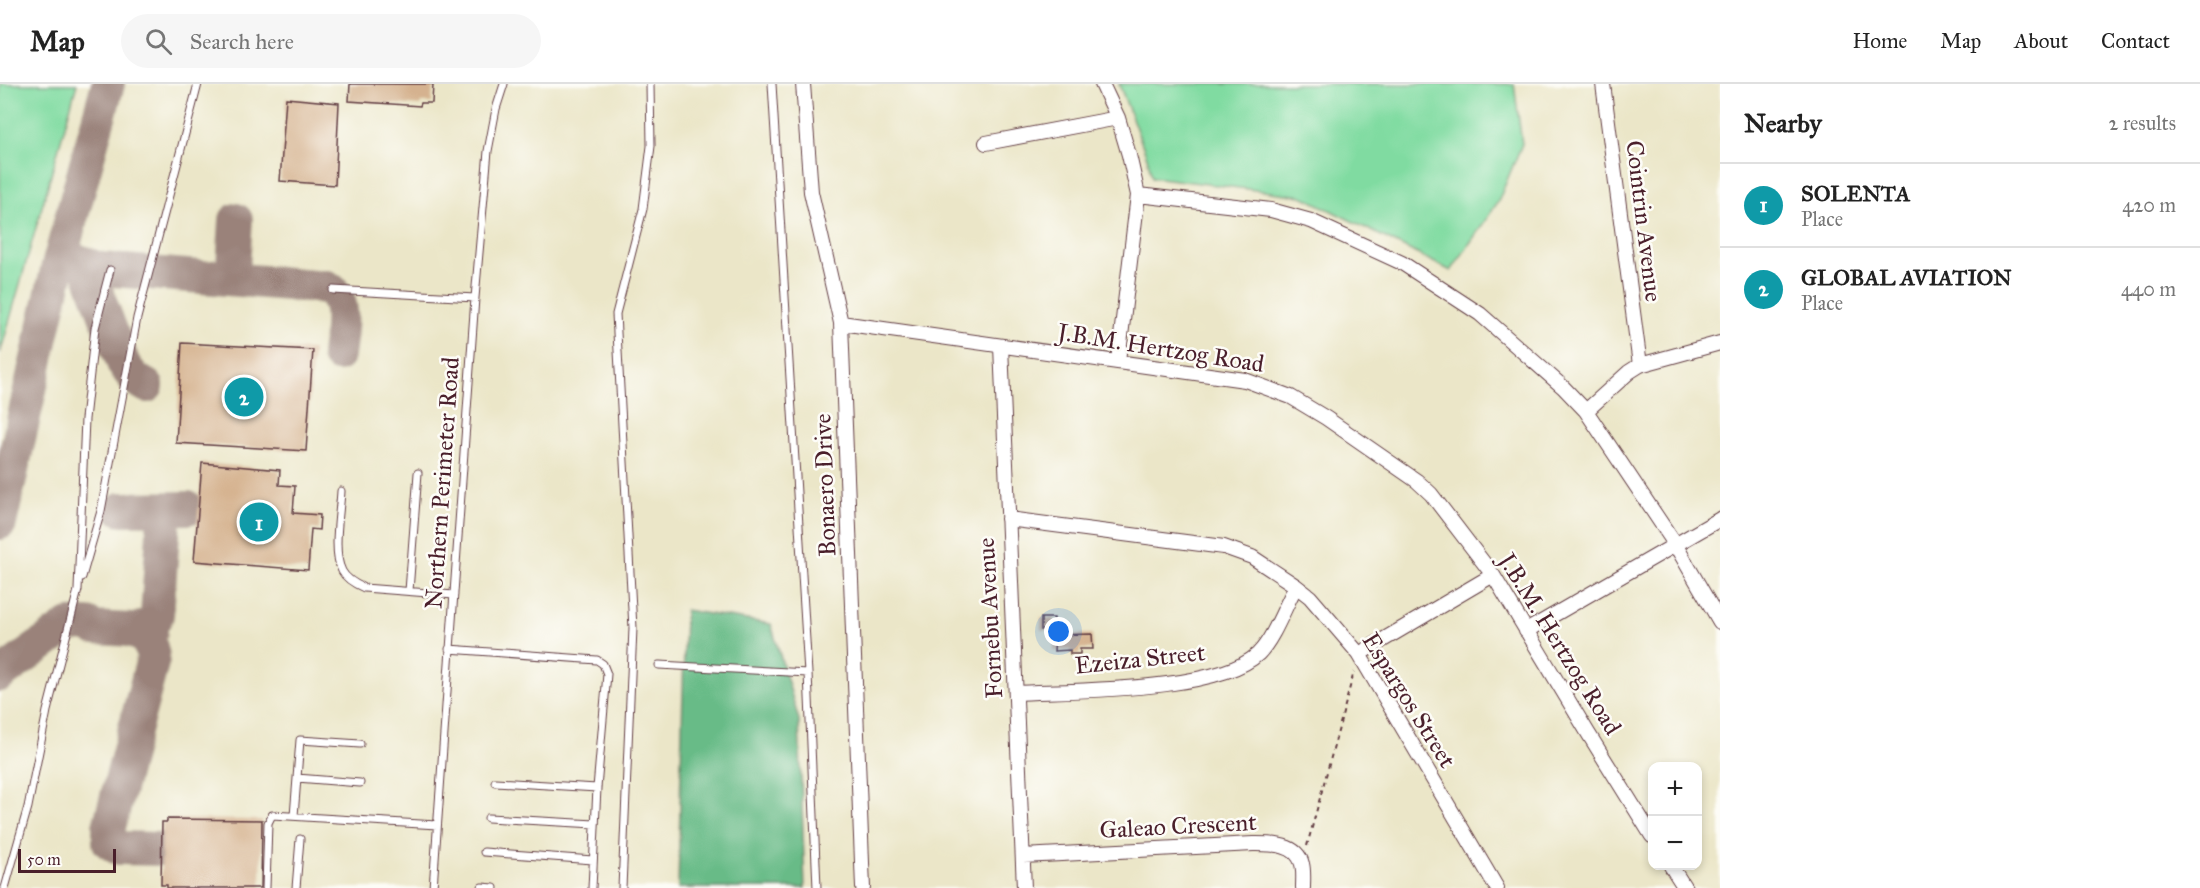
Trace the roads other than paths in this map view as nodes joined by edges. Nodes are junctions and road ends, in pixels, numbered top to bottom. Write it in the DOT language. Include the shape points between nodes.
graph roads {
  1 [pos="198,84"];
  2 [pos="504,84"];
  3 [pos="650,84"];
  4 [pos="772,84"];
  5 [pos="803,84"];
  6 [pos="1102,84"];
  7 [pos="1603,84"];
  8 [pos="1118,118"];
  9 [pos="986,143"];
  10 [pos="1138,195"];
  11 [pos="110,270"];
  12 [pos="333,290"];
  13 [pos="475,298"];
  14 [pos="841,322"];
  15 [pos="1720,343"];
  16 [pos="1000,346"];
  17 [pos="1118,361"];
  18 [pos="1640,365"];
  19 [pos="1586,411"];
  20 [pos="418,473"];
  21 [pos="341,491"];
  22 [pos="1008,519"];
  23 [pos="1720,519"];
  24 [pos="1674,544"];
  25 [pos="1493,574"];
  26 [pos="1296,586"];
  27 [pos="78,590"];
  28 [pos="409,591"];
  29 [pos="454,595"];
  30 [pos="1720,622"];
  31 [pos="1526,631"];
  32 [pos="450,649"];
  33 [pos="1359,654"];
  34 [pos="659,665"];
  35 [pos="808,673"];
  36 [pos="1016,693"];
  37 [pos="360,744"];
  38 [pos="297,778"];
  39 [pos="495,782"];
  40 [pos="360,783"];
  41 [pos="597,788"];
  42 [pos="294,816"];
  43 [pos="488,818"];
  44 [pos="595,824"];
  45 [pos="437,825"];
  46 [pos="1648,828"];
  47 [pos="300,838"];
  48 [pos="484,852"];
  49 [pos="1023,856"];
  50 [pos="593,860"];
  51 [pos="1674,870"];
  52 [pos="482,887"];
  53 [pos="5,888"];
  54 [pos="266,888"];
  55 [pos="296,888"];
  56 [pos="433,888"];
  57 [pos="494,888"];
  58 [pos="592,888"];
  59 [pos="622,888"];
  60 [pos="817,888"];
  61 [pos="863,888"];
  62 [pos="1024,888"];
  63 [pos="1303,888"];
  64 [pos="1497,888"];
  65 [pos="1685,888"];
  1 -- 27 [label="lane" via="137,318 101,511"];
  2 -- 13 [label="lane, Northern Perimeter Road" via="488,151"];
  3 -- 59 [label="lane" via="651,146 643,209 616,314 633,628"];
  4 -- 35 [label="lane"];
  5 -- 14 [label="street, Bonaero Drive" via="811,192"];
  6 -- 8 [label="street"];
  7 -- 18 [label="street, Cointrin Avenue"];
  8 -- 9 [label="street"];
  8 -- 10 [label="street"];
  10 -- 17 [label="street"];
  10 -- 19 [label="street" via="1294,215 1402,263 1499,329"];
  11 -- 27 [label="lane" via="95,328 85,419"];
  12 -- 13 [label="lane"];
  13 -- 29 [label="lane, Northern Perimeter Road"];
  14 -- 16 [label="street, J.B.M. Hertzog Road"];
  14 -- 61 [label="street, Bonaero Drive"];
  15 -- 18 [label="street"];
  16 -- 17 [label="street, J.B.M. Hertzog Road"];
  16 -- 22 [label="street, Fornebu Avenue"];
  17 -- 25 [label="street, J.B.M. Hertzog Road" via="1245,380 1291,397 1417,481 1452,518"];
  18 -- 19 [label="street"];
  19 -- 24 [label="street"];
  20 -- 28 [label="lane"];
  21 -- 28 [label="lane" via="337,557 342,572 364,588"];
  22 -- 26 [label="street, Espargos Street" via="1224,547 1252,557"];
  22 -- 36 [label="street, Fornebu Avenue"];
  23 -- 24 [label="street"];
  24 -- 30 [label="street"];
  24 -- 31 [label="street"];
  25 -- 31 [label="street, J.B.M. Hertzog Road"];
  25 -- 33 [label="street"];
  26 -- 33 [label="street, Espargos Street"];
  26 -- 36 [label="street, Ezeiza Street" via="1265,644 1251,659 1230,670 1146,686"];
  27 -- 53 [label="lane" via="47,711 28,807"];
  28 -- 29 [label="lane"];
  29 -- 32 [label="lane, Northern Perimeter Road"];
  31 -- 46 [label="street, J.B.M. Hertzog Road"];
  32 -- 41 [label="lane" via="597,660 603,664 607,674"];
  32 -- 45 [label="lane, Northern Perimeter Road"];
  33 -- 64 [label="street, Espargos Street"];
  34 -- 35 [label="lane"];
  35 -- 60 [label="lane"];
  36 -- 49 [label="street, Fornebu Avenue"];
  37 -- 38 [label="lane" via="300,740"];
  38 -- 40 [label="lane"];
  38 -- 42 [label="lane"];
  39 -- 41 [label="lane"];
  41 -- 44 [label="lane"];
  42 -- 45 [label="lane"];
  42 -- 54 [label="lane" via="269,817"];
  43 -- 44 [label="lane"];
  44 -- 50 [label="lane"];
  45 -- 56 [label="lane, Northern Perimeter Road"];
  47 -- 55 [label="lane"];
  48 -- 50 [label="lane"];
  49 -- 62 [label="street, Fornebu Avenue"];
  49 -- 63 [label="street, Galeao Crescent" via="1271,844 1297,854 1302,864"];
  50 -- 58 [label="lane"];
  51 -- 65 [label="street"];
  52 -- 57 [label="lane"];
}
